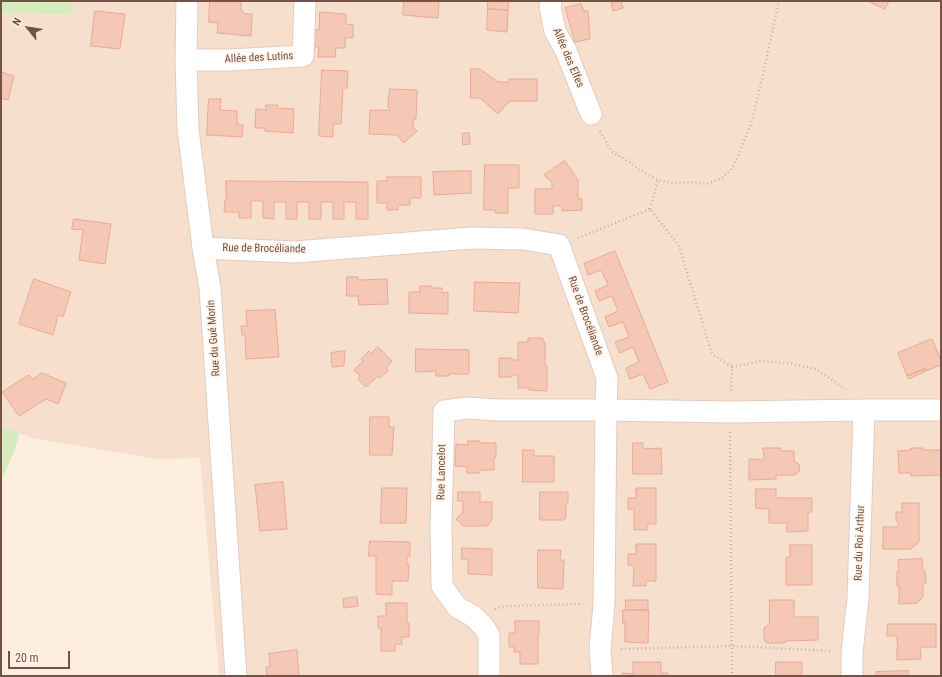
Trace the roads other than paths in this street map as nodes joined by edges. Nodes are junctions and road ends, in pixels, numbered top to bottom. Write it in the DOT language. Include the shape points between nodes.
graph roads {
  1 [pos="187,1"];
  2 [pos="305,1"];
  3 [pos="552,1"];
  4 [pos="186,60"];
  5 [pos="591,114"];
  6 [pos="203,248"];
  7 [pos="606,410"];
  8 [pos="864,410"];
  9 [pos="941,410"];
  10 [pos="236,676"];
  11 [pos="489,676"];
  12 [pos="602,676"];
  13 [pos="852,676"];
  1 -- 4 [label="street, Rue du Gué Morin"];
  2 -- 4 [label="street, Allée des Lutins" via="303,56"];
  3 -- 5 [label="street, Allée des Elfes" via="550,7 555,31 566,51"];
  4 -- 6 [label="street, Rue du Gué Morin" via="188,129"];
  6 -- 7 [label="street, Rue de Brocéliande" via="295,252 471,238 523,239 559,245 607,378"];
  6 -- 10 [label="street, Rue du Gué Morin" via="210,288"];
  7 -- 8 [label="street"];
  7 -- 11 [label="street, Rue Lancelot" via="467,408 444,411 442,586 457,607 473,616 489,635"];
  7 -- 12 [label="street" via="604,604 600,649"];
  8 -- 9 [label="street"];
  8 -- 13 [label="street, Rue du Roi Arthur" via="858,598"];
}
